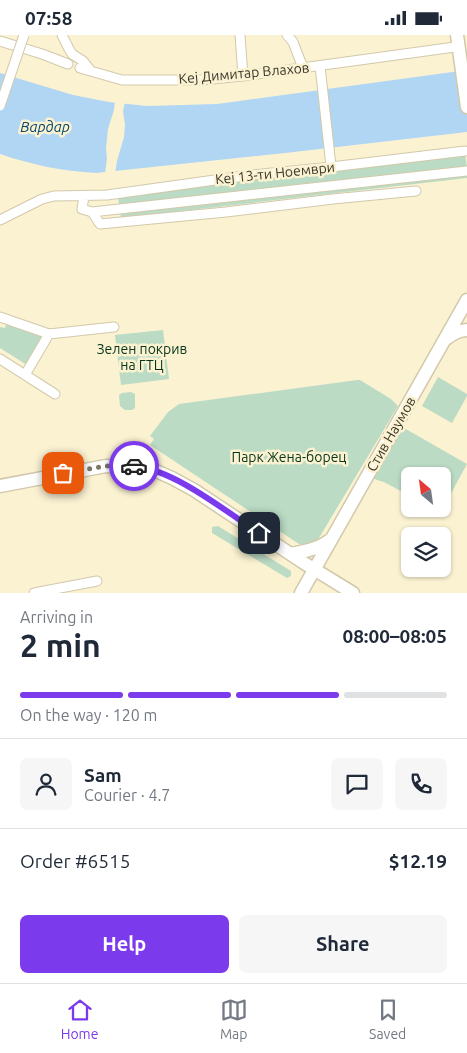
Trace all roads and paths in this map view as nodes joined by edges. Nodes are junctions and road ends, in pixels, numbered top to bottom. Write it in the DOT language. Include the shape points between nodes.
graph roads {
  1 [pos="24,35"];
  2 [pos="62,35"];
  3 [pos="240,35"];
  4 [pos="287,35"];
  5 [pos="0,41"];
  6 [pos="460,48"];
  7 [pos="68,64"];
  8 [pos="80,68"];
  9 [pos="303,68"];
  10 [pos="321,70"];
  11 [pos="92,71"];
  12 [pos="243,76"];
  13 [pos="0,106"];
  14 [pos="467,107"];
  15 [pos="465,151"];
  16 [pos="331,166"];
  17 [pos="467,171"];
  18 [pos="416,191"];
  19 [pos="84,196"];
  20 [pos="92,212"];
  21 [pos="0,221"];
  22 [pos="467,300"];
  23 [pos="0,317"];
  24 [pos="114,327"];
  25 [pos="467,330"];
  26 [pos="50,334"];
  27 [pos="444,340"];
  28 [pos="0,359"];
  29 [pos="25,375"];
  30 [pos="55,393"];
  31 [pos="0,486"];
  32 [pos="332,538"];
  33 [pos="291,554"];
  34 [pos="315,569"];
  35 [pos="330,579"];
  36 [pos="97,581"];
  37 [pos="302,592"];
  38 [pos="34,593"];
  39 [pos="353,593"];
  1 -- 13 [label="street, bridge"];
  2 -- 11 [label="street" via="72,54"];
  3 -- 12 [label="street"];
  4 -- 9 [label="street"];
  5 -- 7 [label="street"];
  6 -- 10 [label="street, Кеј Димитар Влахов"];
  6 -- 14 [label="street"];
  8 -- 11 [label="street, Кеј Димитар Влахов"];
  9 -- 10 [label="street, Кеј Димитар Влахов"];
  9 -- 12 [label="street, Кеј Димитар Влахов"];
  10 -- 16 [label="street"];
  11 -- 12 [label="street, Кеј Димитар Влахов" via="122,80 203,80"];
  15 -- 19 [label="street, Кеј 13-ти Ноември"];
  17 -- 20 [label="street, Кеј 13-ти Ноември"];
  18 -- 20 [label="street" via="100,224"];
  19 -- 20 [label="street" via="82,209"];
  19 -- 21 [label="street, Кеј 13-ти Ноември" via="42,199"];
  22 -- 27 [label="street, Стив Наумов"];
  23 -- 26 [label="street"];
  24 -- 26 [label="street"];
  25 -- 27 [label="street" via="458,331"];
  26 -- 29 [label="street"];
  27 -- 32 [label="street, Стив Наумов"];
  28 -- 29 [label="street"];
  29 -- 30 [label="street"];
  31 -- 33 [label="street" via="100,467 140,467 156,471 194,490"];
  32 -- 33 [label="street" via="323,546"];
  32 -- 34 [label="street, Стив Наумов"];
  33 -- 34 [label="street"];
  34 -- 35 [label="street"];
  34 -- 37 [label="street, Стив Наумов"];
  35 -- 37 [label="street"];
  35 -- 39 [label="street"];
  36 -- 38 [label="street"];
}
